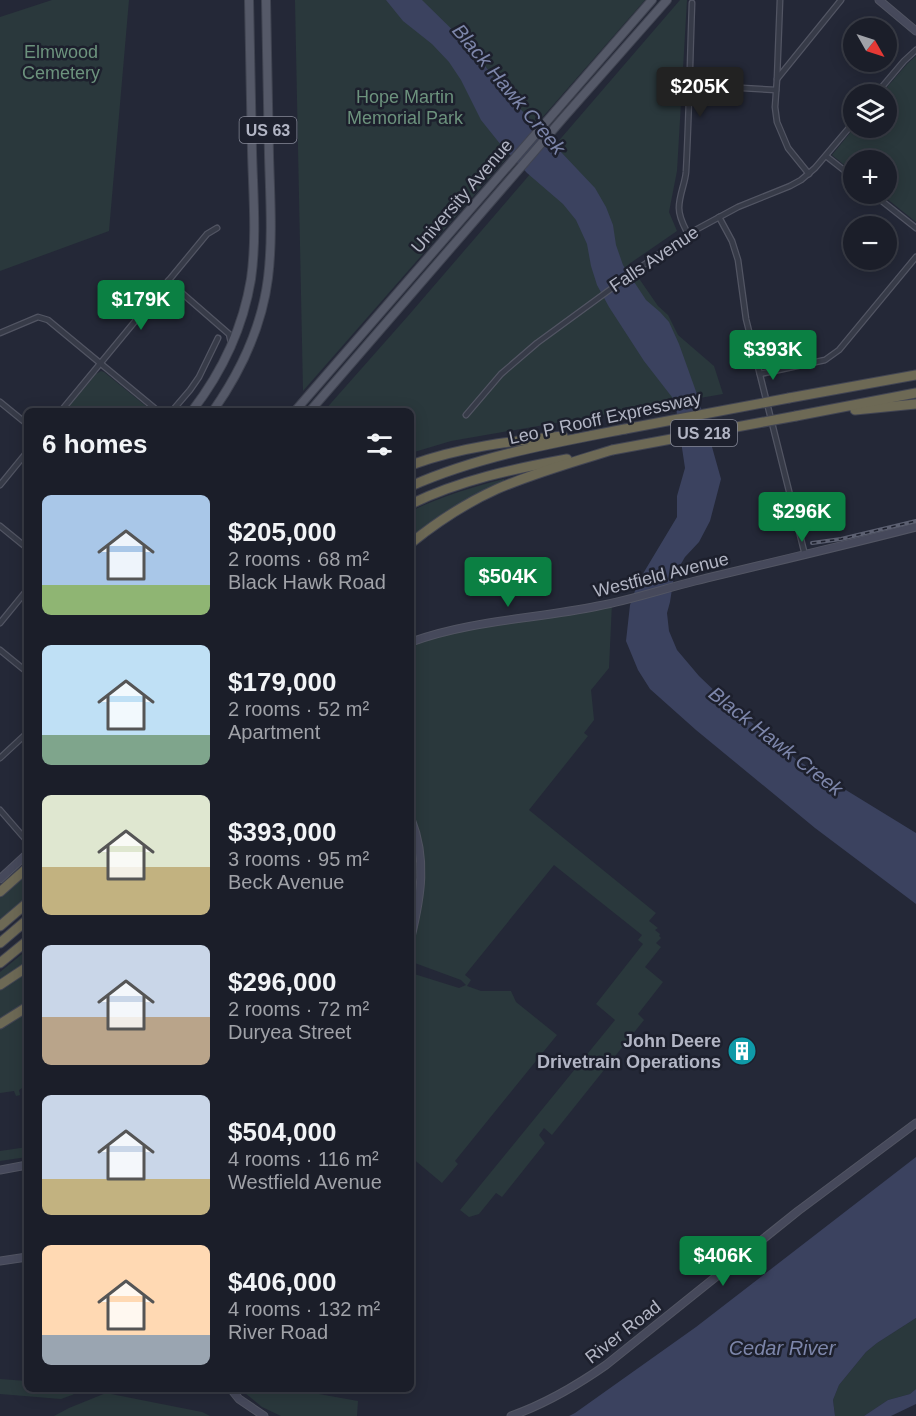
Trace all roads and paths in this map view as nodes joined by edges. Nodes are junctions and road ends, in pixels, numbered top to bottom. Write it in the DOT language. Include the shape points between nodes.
graph roads {
  1 [pos="249,0"];
  2 [pos="266,0"];
  3 [pos="652,0"];
  4 [pos="667,0"];
  5 [pos="780,0"];
  6 [pos="841,0"];
  7 [pos="879,0"];
  8 [pos="692,3"];
  9 [pos="916,31"];
  10 [pos="916,50"];
  11 [pos="777,79"];
  12 [pos="884,84"];
  13 [pos="690,85"];
  14 [pos="776,90"];
  15 [pos="843,135"];
  16 [pos="826,156"];
  17 [pos="843,169"];
  18 [pos="809,174"];
  19 [pos="886,204"];
  20 [pos="719,217"];
  21 [pos="217,228"];
  22 [pos="916,228"];
  23 [pos="688,234"];
  24 [pos="916,257"];
  25 [pos="168,281"];
  26 [pos="0,333"];
  27 [pos="218,338"];
  28 [pos="231,348"];
  29 [pos="100,363"];
  30 [pos="916,368"];
  31 [pos="760,374"];
  32 [pos="916,375"];
  33 [pos="916,393"];
  34 [pos="800,396"];
  35 [pos="0,402"];
  36 [pos="916,404"];
  37 [pos="63,408"];
  38 [pos="154,408"];
  39 [pos="175,408"];
  40 [pos="194,408"];
  41 [pos="215,408"];
  42 [pos="298,408"];
  43 [pos="313,408"];
  44 [pos="466,415"];
  45 [pos="796,416"];
  46 [pos="24,422"];
  47 [pos="556,440"];
  48 [pos="24,456"];
  49 [pos="563,462"];
  50 [pos="414,464"];
  51 [pos="0,485"];
  52 [pos="414,485"];
  53 [pos="414,503"];
  54 [pos="0,526"];
  55 [pos="916,527"];
  56 [pos="414,541"];
  57 [pos="24,546"];
  58 [pos="805,555"];
  59 [pos="24,594"];
  60 [pos="0,623"];
  61 [pos="414,641"];
  62 [pos="0,650"];
  63 [pos="24,670"];
  64 [pos="24,736"];
  65 [pos="0,758"];
  66 [pos="0,810"];
  67 [pos="414,828"];
  68 [pos="24,838"];
  69 [pos="24,857"];
  70 [pos="24,871"];
  71 [pos="0,879"];
  72 [pos="0,892"];
  73 [pos="24,906"];
  74 [pos="414,922"];
  75 [pos="24,923"];
  76 [pos="0,926"];
  77 [pos="0,943"];
  78 [pos="24,943"];
  79 [pos="0,963"];
  80 [pos="24,969"];
  81 [pos="0,985"];
  82 [pos="24,1009"];
  83 [pos="0,1024"];
  84 [pos="916,1124"];
  85 [pos="24,1166"];
  86 [pos="0,1170"];
  87 [pos="24,1257"];
  88 [pos="0,1261"];
  89 [pos="233,1392"];
  90 [pos="264,1416"];
  91 [pos="510,1416"];
  1 -- 28 [label="main road, US 63" via="253,259 248,294"];
  2 -- 41 [label="main road, US 63" via="268,278 248,351"];
  3 -- 42 [label="main road, University Avenue"];
  4 -- 43 [label="main road, University Avenue"];
  5 -- 11 [label="street"];
  6 -- 11 [label="street"];
  7 -- 9 [label="street"];
  8 -- 13 [label="street"];
  10 -- 12 [label="street"];
  11 -- 14 [label="street"];
  13 -- 14 [label="street"];
  13 -- 23 [label="street" via="686,176 679,199 681,219"];
  14 -- 18 [label="street" via="775,107 782,136"];
  15 -- 16 [label="street, Falls Avenue"];
  16 -- 17 [label="street"];
  16 -- 18 [label="street, Falls Avenue"];
  18 -- 20 [label="street, Falls Avenue"];
  19 -- 22 [label="street"];
  20 -- 23 [label="street, Falls Avenue"];
  20 -- 31 [label="street" via="738,260 746,319"];
  21 -- 25 [label="street" via="207,234"];
  23 -- 44 [label="street, Falls Avenue" via="537,343 501,374"];
  24 -- 31 [label="street" via="832,356"];
  25 -- 28 [label="street" via="229,334"];
  25 -- 29 [label="street"];
  26 -- 29 [label="street" via="38,317 48,320"];
  27 -- 39 [label="street" via="199,377"];
  28 -- 40 [label="main road, US 63"];
  29 -- 37 [label="street"];
  29 -- 38 [label="street"];
  30 -- 34 [label="highway"];
  31 -- 58 [label="street"];
  32 -- 34 [label="highway, Leo P Rooff Expressway / US 218"];
  33 -- 45 [label="highway, Leo P Rooff Expressway / US 218"];
  34 -- 47 [label="highway, Leo P Rooff Expressway / US 218, bridge"];
  35 -- 46 [label="street"];
  36 -- 45 [label="highway"];
  45 -- 49 [label="highway, Leo P Rooff Expressway / US 218, bridge"];
  47 -- 50 [label="highway" via="486,446"];
  47 -- 52 [label="highway, Leo P Rooff Expressway" via="459,467"];
  48 -- 51 [label="street"];
  49 -- 53 [label="highway, Leo P Rooff Expressway" via="478,478"];
  49 -- 56 [label="highway" via="476,500"];
  54 -- 57 [label="street"];
  55 -- 58 [label="street, Westfield Avenue"];
  58 -- 61 [label="street, Westfield Avenue" via="612,603 453,629"];
  59 -- 60 [label="street"];
  62 -- 63 [label="street"];
  64 -- 65 [label="street"];
  66 -- 68 [label="street"];
  67 -- 74 [label="street" via="420,846 421,871"];
  69 -- 71 [label="street"];
  70 -- 72 [label="highway"];
  73 -- 76 [label="highway"];
  75 -- 77 [label="highway"];
  78 -- 79 [label="highway"];
  80 -- 81 [label="highway"];
  82 -- 83 [label="highway"];
  84 -- 91 [label="street, River Road" via="798,1211 590,1377"];
  85 -- 86 [label="street"];
  87 -- 88 [label="street"];
  89 -- 90 [label="street"];
}
